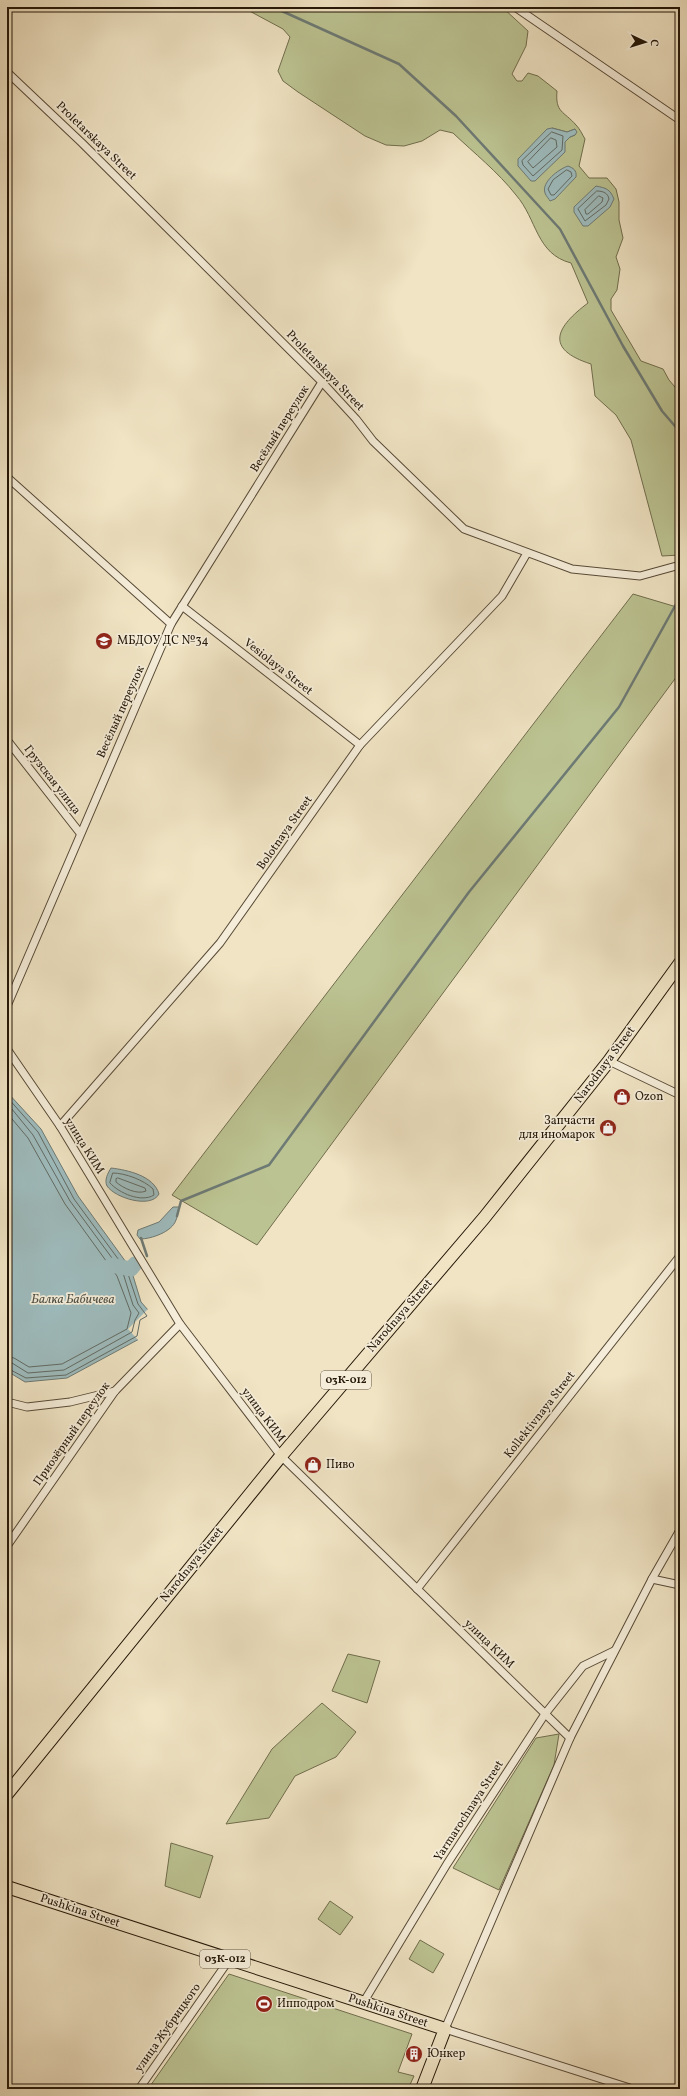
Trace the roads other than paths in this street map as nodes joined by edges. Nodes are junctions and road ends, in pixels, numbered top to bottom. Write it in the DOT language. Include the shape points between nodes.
graph roads {
  1 [pos="515,7"];
  2 [pos="7,72"];
  3 [pos="680,120"];
  4 [pos="322,382"];
  5 [pos="7,477"];
  6 [pos="527,553"];
  7 [pos="680,565"];
  8 [pos="182,606"];
  9 [pos="171,624"];
  10 [pos="7,740"];
  11 [pos="360,745"];
  12 [pos="80,833"];
  13 [pos="680,963"];
  14 [pos="7,1006"];
  15 [pos="7,1049"];
  16 [pos="609,1061"];
  17 [pos="680,1096"];
  18 [pos="60,1126"];
  19 [pos="680,1256"];
  20 [pos="180,1324"];
  21 [pos="115,1391"];
  22 [pos="7,1402"];
  23 [pos="281,1456"];
  24 [pos="680,1530"];
  25 [pos="7,1546"];
  26 [pos="652,1579"];
  27 [pos="680,1585"];
  28 [pos="417,1589"];
  29 [pos="614,1651"];
  30 [pos="545,1714"];
  31 [pos="570,1738"];
  32 [pos="7,1794"];
  33 [pos="7,1887"];
  34 [pos="229,1960"];
  35 [pos="363,2003"];
  36 [pos="444,2029"];
  37 [pos="139,2089"];
  38 [pos="422,2089"];
  39 [pos="633,2089"];
  1 -- 3 [label="street"];
  2 -- 4 [label="street, Proletarskaya Street" via="82,143"];
  4 -- 6 [label="street, Proletarskaya Street" via="373,441 464,529"];
  4 -- 8 [label="street, Весёлый переулок"];
  5 -- 9 [label="street"];
  6 -- 7 [label="street, Proletarskaya Street" via="572,569 640,576"];
  6 -- 11 [label="street, Bolotnaya Street" via="502,596"];
  8 -- 9 [label="street, Весёлый переулок"];
  8 -- 11 [label="street, Vesiolaya Street"];
  9 -- 12 [label="street, Весёлый переулок"];
  10 -- 12 [label="street, Грузская улица"];
  11 -- 18 [label="street, Bolotnaya Street" via="220,943"];
  12 -- 14 [label="street, Весёлый переулок"];
  13 -- 16 [label="main road, Narodnaya Street / 03К-012"];
  15 -- 18 [label="street, улица КИМ"];
  16 -- 17 [label="street"];
  16 -- 23 [label="main road, Narodnaya Street / 03К-012" via="484,1218"];
  18 -- 20 [label="street, улица КИМ"];
  19 -- 28 [label="street, Kollektivnaya Street"];
  20 -- 21 [label="street, Приозёрный переулок"];
  20 -- 23 [label="street, улица КИМ"];
  21 -- 22 [label="street" via="70,1402 27,1407"];
  21 -- 25 [label="street, Приозёрный переулок"];
  23 -- 28 [label="street, улица КИМ"];
  23 -- 32 [label="main road, Narodnaya Street / 03К-012"];
  24 -- 26 [label="street"];
  26 -- 27 [label="street"];
  26 -- 29 [label="street"];
  28 -- 30 [label="street, улица КИМ"];
  29 -- 30 [label="street, Yarmarochnaya Street" via="583,1666"];
  29 -- 31 [label="street"];
  30 -- 31 [label="street, улица КИМ"];
  30 -- 35 [label="street, Yarmarochnaya Street" via="448,1864"];
  31 -- 36 [label="street"];
  33 -- 34 [label="main road, Pushkina Street / 03К-012"];
  34 -- 35 [label="main road, Pushkina Street / 03К-012"];
  34 -- 37 [label="street, улица Жубрицкого"];
  35 -- 36 [label="main road, Pushkina Street / 03К-012"];
  36 -- 38 [label="main road"];
  36 -- 39 [label="street, Pushkina Street"];
}
